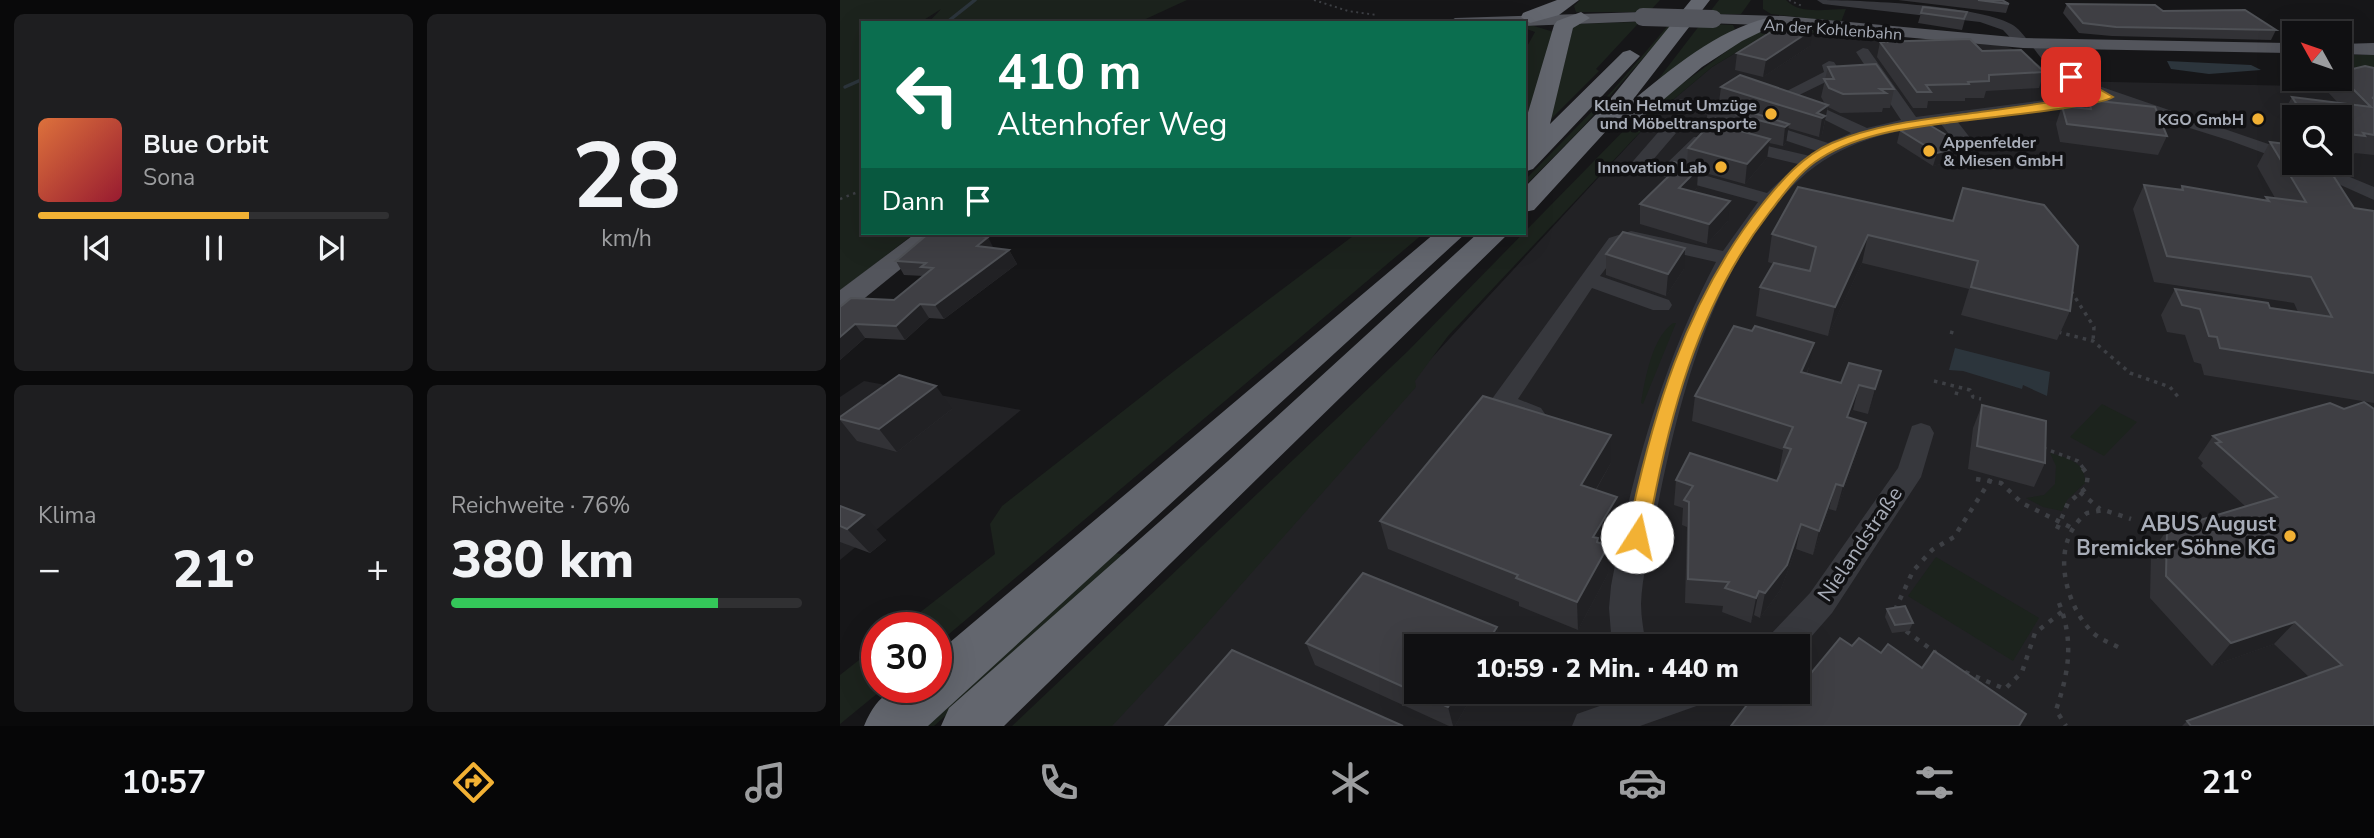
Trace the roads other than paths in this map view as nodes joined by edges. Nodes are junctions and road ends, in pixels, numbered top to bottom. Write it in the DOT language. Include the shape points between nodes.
graph roads {
  1 [pos="1570,0"];
  2 [pos="1678,0"];
  3 [pos="1701,0"];
  4 [pos="1823,0"];
  5 [pos="1578,9"];
  6 [pos="1767,13"];
  7 [pos="1531,19"];
  8 [pos="1497,21"];
  9 [pos="1740,23"];
  10 [pos="1561,34"];
  11 [pos="2030,43"];
  12 [pos="2282,48"];
  13 [pos="2352,49"];
  14 [pos="2374,49"];
  15 [pos="1863,52"];
  16 [pos="1829,65"];
  17 [pos="2108,97"];
  18 [pos="1685,103"];
  19 [pos="1945,118"];
  20 [pos="1912,123"];
  21 [pos="1667,133"];
  22 [pos="1865,133"];
  23 [pos="1526,142"];
  24 [pos="1581,145"];
  25 [pos="1969,148"];
  26 [pos="1829,149"];
  27 [pos="2282,155"];
  28 [pos="1526,162"];
  29 [pos="1808,162"];
  30 [pos="1669,171"];
  31 [pos="2329,175"];
  32 [pos="2374,194"];
  33 [pos="1771,200"];
  34 [pos="1526,202"];
  35 [pos="929,235"];
  36 [pos="1450,235"];
  37 [pos="1493,235"];
  38 [pos="1730,259"];
  39 [pos="1587,279"];
  40 [pos="840,304"];
  41 [pos="1661,305"];
  42 [pos="1551,421"];
  43 [pos="1921,433"];
  44 [pos="1628,634"];
  45 [pos="1793,634"];
  46 [pos="952,672"];
  47 [pos="917,703"];
  48 [pos="1634,709"];
  49 [pos="890,726"];
  50 [pos="967,726"];
  51 [pos="1590,726"];
  1 -- 7 [label="highway"];
  2 -- 28 [label="highway"];
  3 -- 24 [label="highway" via="1654,63"];
  4 -- 11 [label="street" via="1982,18 2008,27"];
  5 -- 7 [label="main road"];
  5 -- 9 [label="main road, bridge"];
  5 -- 10 [label="highway"];
  6 -- 9 [label="highway"];
  6 -- 11 [label="main road, An der Kohlenbahn" via="1924,35"];
  7 -- 8 [label="main road"];
  7 -- 10 [label="highway" via="1555,27"];
  9 -- 24 [label="highway" via="1612,132"];
  10 -- 23 [label="highway" via="1539,122"];
  11 -- 12 [label="main road, An der Kohlenbahn"];
  11 -- 17 [label="street" via="2057,69"];
  13 -- 14 [label="main road"];
  15 -- 20 [label="street"];
  16 -- 22 [label="street" via="1829,75 1780,94"];
  17 -- 19 [label="street" via="2036,100"];
  17 -- 27 [label="street"];
  18 -- 26 [label="street"];
  19 -- 20 [label="street"];
  19 -- 25 [label="street"];
  20 -- 22 [label="street"];
  21 -- 30 [label="street" via="1640,164"];
  22 -- 26 [label="street"];
  24 -- 34 [label="highway"];
  26 -- 29 [label="street"];
  29 -- 30 [label="street" via="1699,136"];
  29 -- 33 [label="street"];
  30 -- 33 [label="street"];
  31 -- 32 [label="street"];
  33 -- 38 [label="street"];
  35 -- 40 [label="main road"];
  36 -- 46 [label="highway"];
  37 -- 50 [label="highway"];
  38 -- 39 [label="street" via="1631,237 1616,242"];
  38 -- 44 [label="street" via="1671,390 1649,470 1625,604"];
  39 -- 41 [label="street"];
  39 -- 42 [label="street" via="1502,403"];
  43 -- 45 [label="street, Nielandstraße" via="1910,470 1898,489 1821,603"];
  47 -- 49 [label="highway"];
  48 -- 51 [label="street"];
}
